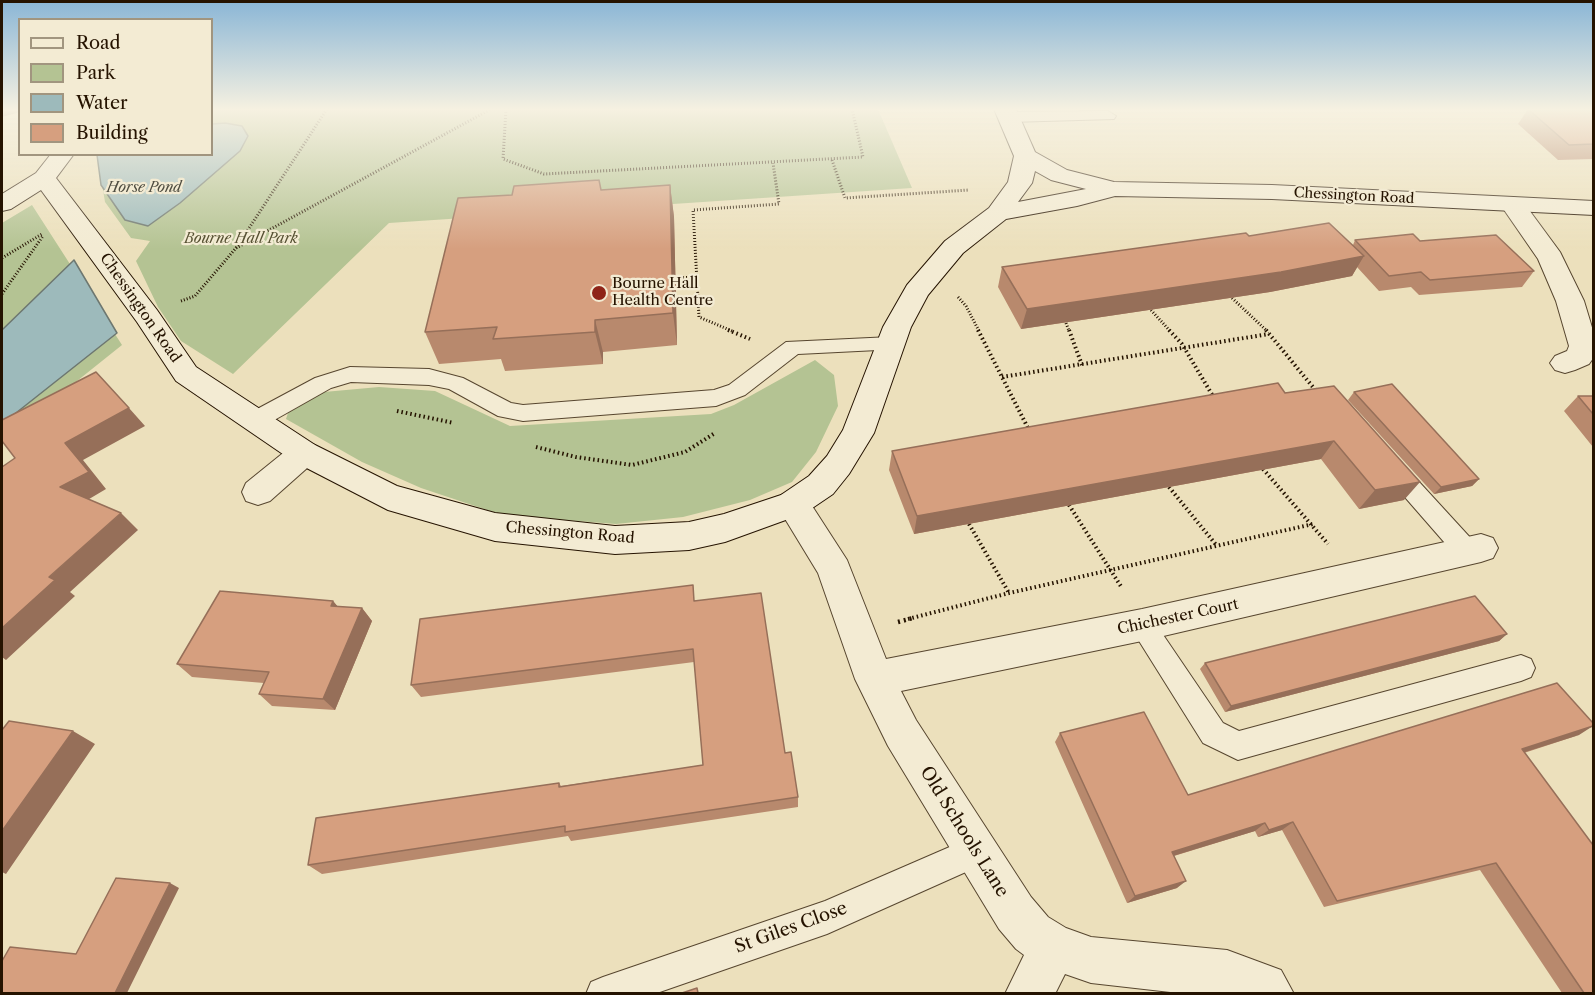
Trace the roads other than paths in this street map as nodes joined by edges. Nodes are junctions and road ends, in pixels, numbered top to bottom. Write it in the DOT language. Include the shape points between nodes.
graph roads {
  1 [pos="61,156"];
  2 [pos="1025,156"];
  3 [pos="44,178"];
  4 [pos="1114,189"];
  5 [pos="989,201"];
  6 [pos="2,204"];
  7 [pos="1512,204"];
  8 [pos="1593,208"];
  9 [pos="891,344"];
  10 [pos="1581,353"];
  11 [pos="254,421"];
  12 [pos="1372,445"];
  13 [pos="304,453"];
  14 [pos="258,492"];
  15 [pos="793,504"];
  16 [pos="1474,549"];
  17 [pos="1142,625"];
  18 [pos="1521,668"];
  19 [pos="874,679"];
  20 [pos="975,852"];
  21 [pos="1054,947"];
  22 [pos="603,993"];
  23 [pos="1029,993"];
  24 [pos="1270,993"];
  1 -- 3 [label="main road"];
  2 -- 4 [label="main road, Chessington Road" via="1059,175"];
  2 -- 5 [label="main road, Chessington Road" via="1020,183"];
  3 -- 6 [label="main road"];
  3 -- 11 [label="main road, Chessington Road" via="186,374"];
  4 -- 5 [label="main road, Chessington Road" via="1077,199"];
  4 -- 7 [label="main road, Chessington Road"];
  5 -- 9 [label="main road, Chessington Road" via="969,234 932,271 897,327"];
  7 -- 8 [label="main road, Chessington Road"];
  7 -- 10 [label="main road" via="1555,265 1570,301"];
  9 -- 11 [label="lane" via="793,347 737,390 716,398 523,413 506,410 455,383 429,377 351,374 323,383"];
  9 -- 15 [label="main road, Chessington Road" via="858,433 821,485"];
  11 -- 13 [label="main road, Chessington Road"];
  12 -- 16 [label="lane"];
  13 -- 14 [label="main road"];
  13 -- 15 [label="main road, Chessington Road" via="398,501 495,527 550,535 615,540 689,536"];
  15 -- 19 [label="main road, Old Schools Lane" via="835,570"];
  16 -- 17 [label="main road, Chichester Court"];
  17 -- 18 [label="lane" via="1213,733 1238,746"];
  17 -- 19 [label="main road, Chichester Court"];
  19 -- 20 [label="main road, Old Schools Lane" via="902,733"];
  20 -- 21 [label="main road, Old Schools Lane" via="1015,914 1032,933"];
  20 -- 22 [label="lane, St Giles Close" via="827,917"];
  21 -- 23 [label="main road"];
  21 -- 24 [label="main road, Old Schools Lane" via="1091,960 1227,974 1264,987"];
}
